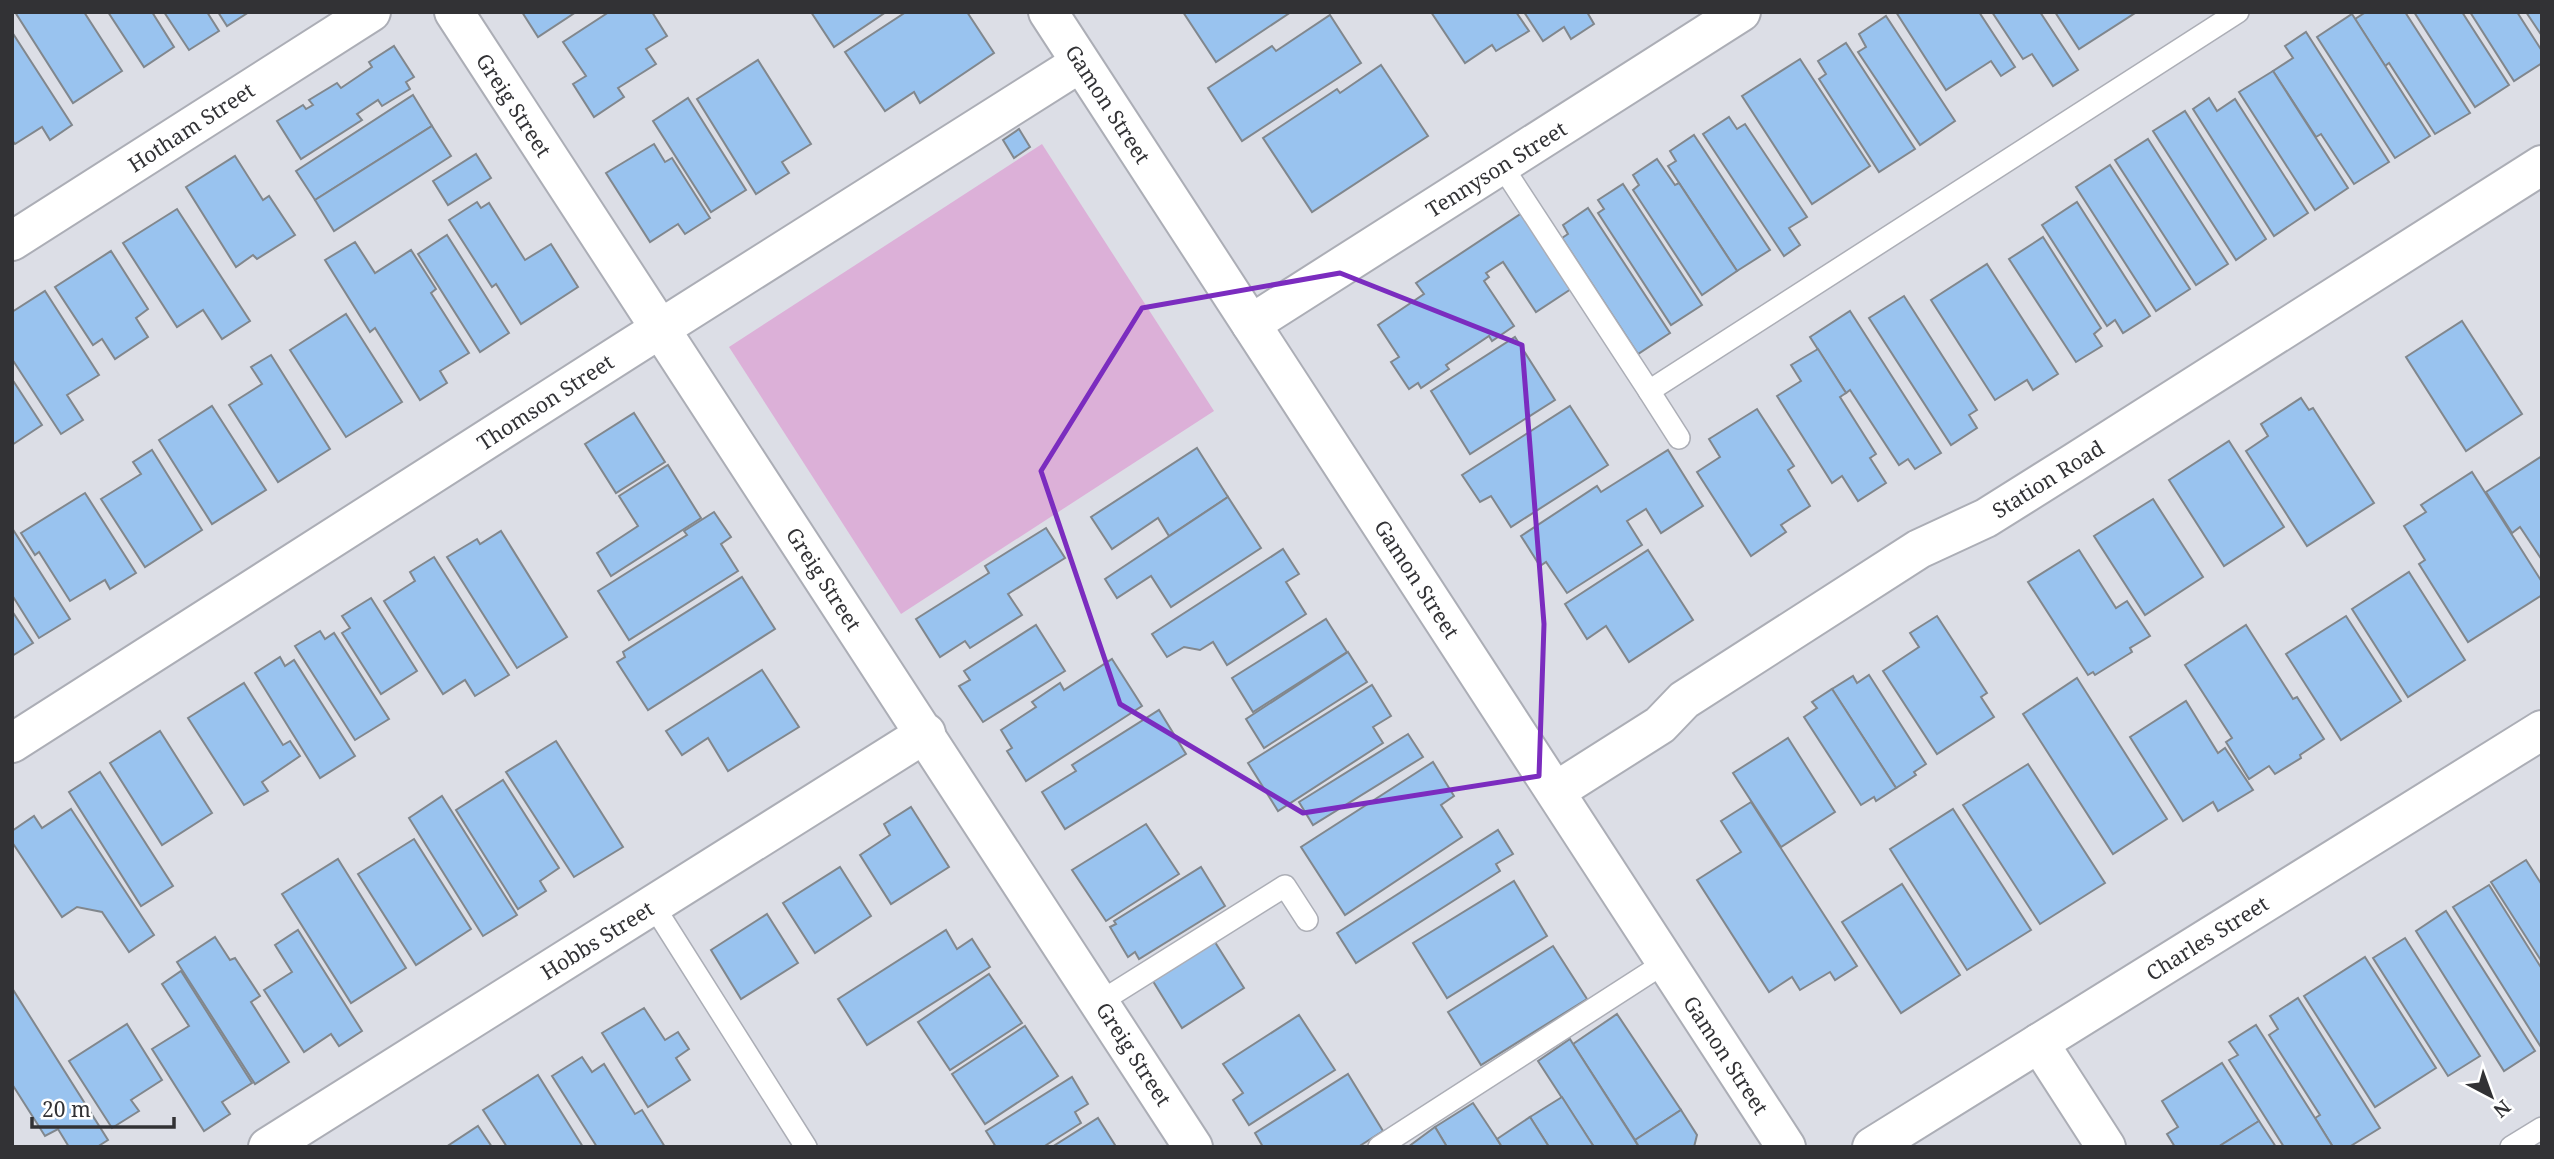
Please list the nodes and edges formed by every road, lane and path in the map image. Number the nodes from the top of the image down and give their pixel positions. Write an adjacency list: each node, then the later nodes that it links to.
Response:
1 (371, 12): 9 (street, Hotham Street)
2 (454, 12): 11 (street, Greig Street)
3 (1048, 12): 6 (street, Gamon Street)
4 (1741, 12): 8 (street, Tennyson Street)
5 (2238, 12): 12 (lane)
6 (1080, 63): 10 (street, Gamon Street); 11 (street, Thomson Street)
7 (2542, 165): 17 (street, Station Road)
8 (1502, 166): 10 (street, Tennyson Street); 12 (lane)
9 (12, 241)
10 (1251, 324): 17 (street, Gamon Street)
11 (659, 329): 15 (street, Greig Street); 16 (street, Thomson Street)
12 (1649, 391): 13 (lane)
13 (1679, 438)
14 (2542, 730): 22 (street, Charles Street)
15 (926, 733): 18 (street, Hobbs Street); 21 (street, Greig Street)
16 (12, 743)
17 (1556, 792): 20 (street, Gamon Street)
18 (653, 905): 24 (street, Hobbs Street); 25 (lane)
19 (1307, 920): 21 (lane)
20 (1666, 962): 27 (lane); 28 (street, Gamon Street)
21 (1100, 1002): 26 (street, Greig Street)
22 (2039, 1043): 29 (street, Charles Street); 30 (street)
23 (2542, 1128): 31 (lane)
24 (268, 1147)
25 (806, 1147)
26 (1194, 1147)
27 (1379, 1147)
28 (1786, 1147)
29 (1872, 1147)
30 (2106, 1147)
31 (2511, 1147)

